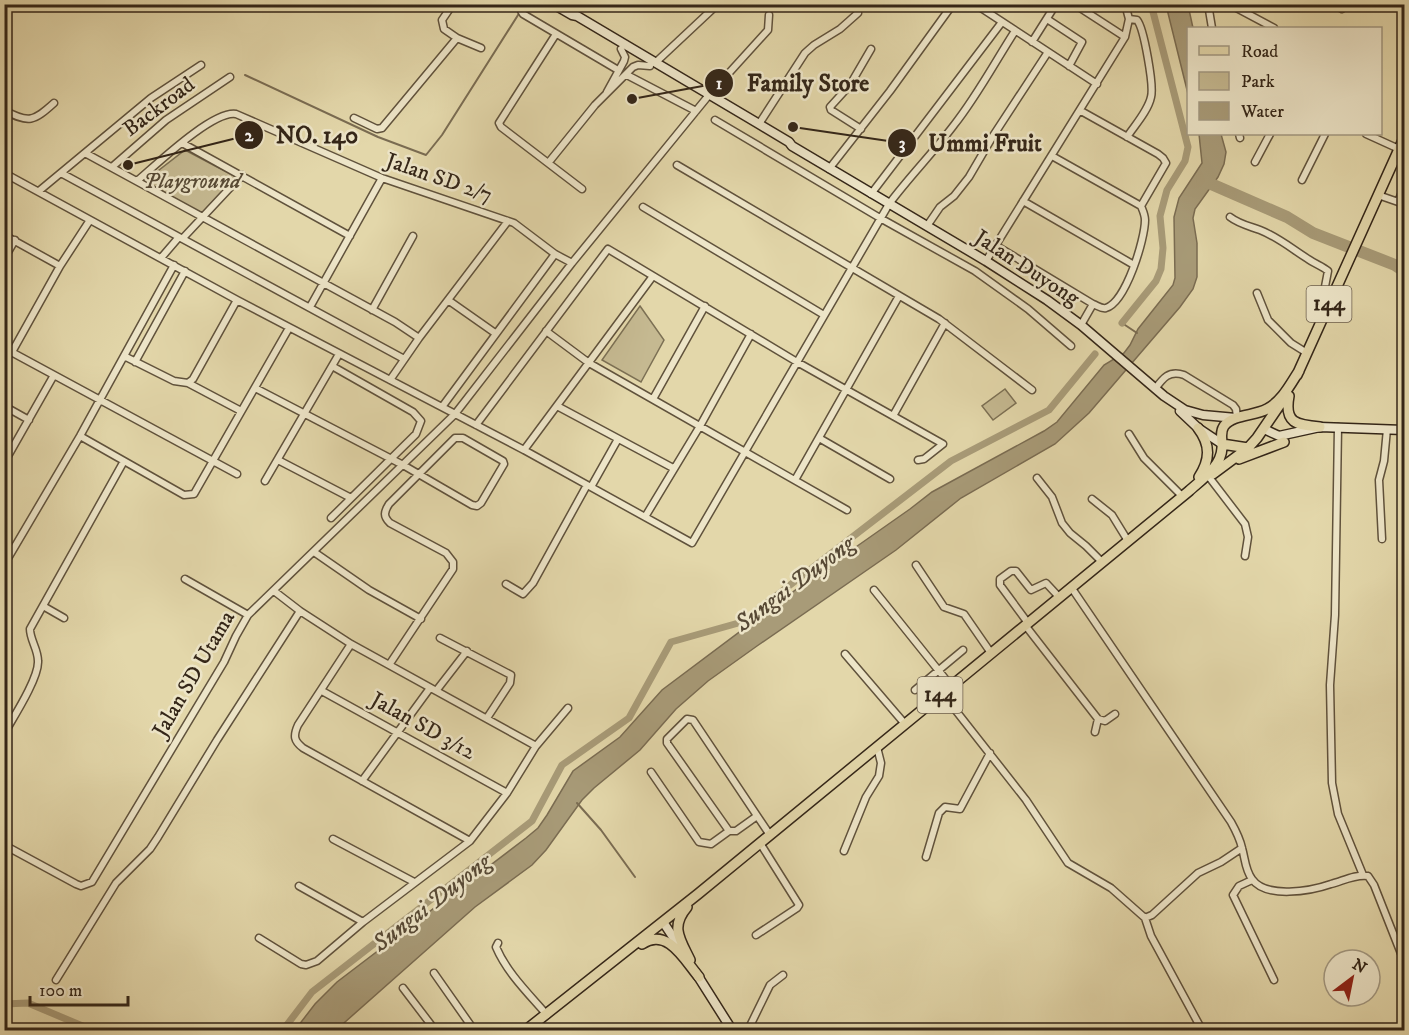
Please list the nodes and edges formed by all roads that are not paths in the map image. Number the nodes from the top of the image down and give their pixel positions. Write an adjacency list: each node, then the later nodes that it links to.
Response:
1 (453, 4): 26 (street)
2 (553, 4): 16 (main road, Jalan Duyong)
3 (581, 4): 16 (street)
4 (718, 4): 32 (street)
5 (953, 4): 48 (street)
6 (975, 4): 20 (street)
7 (1056, 4): 19 (street)
8 (1074, 4): 25 (street)
9 (1208, 4): 21 (street)
10 (1229, 4): 22 (street)
11 (1333, 4): 14 (street)
12 (1125, 5): 18 (street)
13 (520, 9): 24 (street)
14 (1342, 9)
15 (858, 13): 47 (street)
16 (572, 15): 29 (main road, Jalan Duyong); 32 (main road, Jalan Duyong)
17 (769, 15): 40 (street, Jalan SD Utama)
18 (1130, 18): 25 (street); 52 (street)
19 (1047, 19): 27 (street); 34 (street)
20 (1002, 22): 23 (street); 73 (street)
21 (1212, 27)
22 (1272, 27)
23 (1015, 31): 27 (street); 77 (street)
24 (556, 34): 35 (street); 59 (street)
25 (1125, 37): 38 (street)
26 (457, 38): 28 (street); 45 (street)
27 (1032, 42): 31 (street)
28 (481, 48)
29 (621, 49): 32 (main road, Jalan Duyong); 35 (street)
30 (871, 49): 48 (street)
31 (1048, 52): 34 (street); 85 (street)
32 (653, 64): 36 (street); 40 (main road, Jalan Duyong)
33 (201, 65): 57 (street)
34 (1069, 66): 38 (street)
35 (618, 70): 39 (street)
36 (627, 75): 39 (street); 43 (street)
37 (230, 77): 62 (street, Backroad)
38 (1097, 84): 44 (street)
39 (606, 95): 59 (street)
40 (708, 97): 43 (street, Jalan SD Utama); 47 (main road, Jalan Duyong); 55 (main road, Jalan Duyong)
41 (54, 103): 42 (street)
42 (4, 110)
43 (696, 111): 96 (street, Jalan SD Utama)
44 (1081, 111): 52 (street); 58 (street)
45 (354, 118)
46 (715, 120): 82 (street)
47 (759, 124): 55 (main road, Jalan Duyong)
48 (861, 129): 63 (street)
49 (1270, 135): 60 (street)
50 (1324, 135): 68 (street)
51 (1367, 135): 56 (street)
52 (1127, 137): 78 (street)
53 (1404, 138): 56 (main road, 144)
54 (183, 143): 66 (street); 67 (street, Jalan SD 2/7); 69 (street, Jalan SD 2/7)
55 (792, 146): 63 (main road, Jalan Duyong)
56 (1402, 149): 74 (main road, 144)
57 (85, 153): 62 (street); 65 (street)
58 (1052, 156): 75 (street); 78 (street)
59 (549, 162): 71 (street)
60 (1256, 162)
61 (676, 165): 100 (street)
62 (112, 167): 69 (street)
63 (829, 169): 73 (main road, Jalan Duyong)
64 (4, 173): 72 (street)
65 (61, 173): 72 (street); 89 (street)
66 (242, 175): 81 (street); 87 (street)
67 (382, 178): 84 (street, Jalan SD 2/7); 87 (street)
68 (1302, 180)
69 (137, 181): 81 (street)
70 (1404, 187): 76 (street)
71 (582, 189)
72 (39, 191): 83 (street)
73 (871, 194): 77 (main road, Jalan Duyong)
74 (1378, 195): 76 (street); 109 (main road, 144)
75 (1023, 201): 91 (street); 97 (street)
76 (1401, 203)
77 (889, 204): 82 (street); 85 (main road, Jalan Duyong)
78 (1142, 206): 97 (street)
79 (643, 207): 113 (street)
80 (1230, 217): 109 (street)
81 (203, 218): 89 (street); 103 (street)
82 (880, 218): 100 (street); 121 (street)
83 (90, 220): 93 (street); 98 (street)
84 (508, 221): 92 (street, Jalan SD 2/7); 107 (street)
85 (927, 226): 95 (main road, Jalan Duyong)
86 (4, 235): 90 (street)
87 (350, 236): 103 (street)
88 (413, 236): 112 (street)
89 (181, 238): 93 (street); 111 (street)
90 (15, 240): 94 (street); 98 (street)
91 (995, 245): 95 (street); 108 (street)
92 (555, 254): 96 (street, Jalan SD 2/7); 118 (street)
93 (161, 258): 99 (street)
94 (4, 259)
95 (986, 261): 115 (main road, Jalan Duyong)
96 (572, 263): 149 (street, Jalan SD Utama)
97 (1134, 265): 108 (street)
98 (60, 266): 123 (street)
99 (174, 266): 101 (street); 126 (street)
100 (851, 269): 105 (street); 113 (street)
101 (185, 272): 106 (street); 128 (street)
102 (653, 276): 110 (street); 117 (street); 130 (street)
103 (324, 284): 111 (street); 112 (street)
104 (1257, 293): 124 (street)
105 (898, 296): 114 (street); 139 (street)
106 (237, 300): 116 (street); 135 (street)
107 (448, 300): 118 (street); 120 (street)
108 (1093, 304): 115 (street)
109 (1329, 305): 124 (main road, 144)
110 (705, 306): 119 (street); 143 (street)
111 (310, 307): 127 (street)
112 (372, 310): 120 (street)
113 (824, 315): 129 (street)
114 (945, 323): 140 (street); 150 (street)
115 (1081, 325): 138 (main road, Jalan Duyong)
116 (290, 328): 125 (street); 137 (street)
117 (546, 331): 130 (street); 153 (street)
118 (495, 333): 146 (street)
119 (752, 334): 129 (street); 154 (street)
120 (419, 338): 127 (street)
121 (1071, 346)
122 (4, 348): 123 (street)
123 (12, 352): 133 (street)
124 (1307, 353): 132 (main road, 144)
125 (339, 354): 131 (street); 134 (street)
126 (124, 356): 128 (street); 142 (street)
127 (404, 359): 134 (street)
128 (135, 362): 135 (street)
129 (797, 362): 139 (street); 169 (street)
130 (589, 363): 143 (street); 145 (street)
131 (332, 366): 148 (street); 170 (street)
132 (1299, 370): 136 (main road, 144); 151 (main road, 144)
133 (54, 375): 142 (street); 152 (street)
134 (390, 380): 146 (street)
135 (188, 383): 147 (street)
136 (1292, 385): 156 (main road); 158 (main road, 144)
137 (255, 388): 147 (street); 148 (street)
138 (1155, 389): 141 (main road, Jalan Duyong); 151 (street)
139 (847, 390): 150 (street); 163 (street)
140 (1032, 390)
141 (1164, 396): 151 (main road, Jalan Duyong); 157 (main road)
142 (101, 399): 162 (street); 174 (street)
143 (653, 399): 154 (street)
144 (4, 406): 152 (street)
145 (557, 406): 164 (street); 168 (street)
146 (441, 407): 149 (street)
147 (241, 411): 174 (street)
148 (305, 413): 170 (street); 172 (street)
149 (455, 414): 153 (street); 176 (street, Jalan SD Utama)
150 (893, 416): 171 (street)
151 (1237, 418): 158 (main road); 166 (main road, 144)
152 (29, 420): 175 (street)
153 (476, 425): 168 (street)
154 (700, 426): 169 (street); 177 (street)
155 (1335, 426): 156 (main road); 159 (main road); 165 (main road); 249 (street)
156 (1320, 427): 158 (main road)
157 (1198, 428): 166 (main road); 187 (main road)
158 (1264, 429): 167 (main road, 144)
159 (1387, 429): 160 (main road); 193 (street)
160 (1404, 430)
161 (1128, 434): 187 (street)
162 (80, 436): 173 (street); 198 (street)
163 (819, 438): 183 (street); 184 (street)
164 (618, 439): 177 (street); 186 (street)
165 (1284, 442): 167 (main road, 144); 178 (main road)
166 (1222, 444): 167 (main road, 144); 187 (main road, 144)
167 (1248, 448): 178 (main road, 144)
168 (524, 450): 186 (street)
169 (746, 452): 184 (street); 191 (street)
170 (390, 459): 176 (street); 188 (street)
171 (918, 459)
172 (278, 460): 185 (street); 188 (street)
173 (124, 461): 174 (street); 206 (street)
174 (213, 461): 179 (street)
175 (4, 463)
176 (403, 465): 180 (street); 195 (street, Jalan SD Utama)
177 (673, 468): 191 (street)
178 (1222, 468): 181 (main road, 144)
179 (237, 474)
180 (419, 475): 180 (street); 210 (street)
181 (1209, 477): 187 (main road, 144); 196 (street)
182 (1037, 478): 197 (street)
183 (890, 479)
184 (795, 480): 190 (street)
185 (266, 481)
186 (589, 486): 191 (street); 201 (street)
187 (1186, 493): 194 (main road, 144)
188 (351, 498): 192 (street)
189 (1092, 499): 194 (street)
190 (847, 510)
191 (645, 517)
192 (331, 518)
193 (1382, 539)
194 (1128, 541): 197 (main road, 144)
195 (314, 552): 204 (street, Jalan SD Utama); 210 (street)
196 (1245, 556)
197 (1101, 562): 202 (main road, 144)
198 (4, 565)
199 (916, 565): 216 (street)
200 (185, 579): 208 (street)
201 (506, 584)
202 (1071, 587): 205 (main road, 144); 246 (street)
203 (874, 590): 219 (street)
204 (274, 591): 207 (street); 208 (street, Jalan SD Utama)
205 (1059, 597): 211 (main road, 144); 211 (street)
206 (43, 606): 209 (street); 232 (street)
207 (300, 611): 213 (street); 265 (street)
208 (248, 615): 245 (street, Jalan SD Utama)
209 (64, 618)
210 (421, 619): 218 (street)
211 (1027, 624): 216 (main road, 144); 228 (street)
212 (440, 638): 215 (street)
213 (351, 644): 218 (street); 223 (street)
214 (963, 650): 219 (street)
215 (467, 651): 221 (street); 227 (street)
216 (991, 653): 220 (main road, 144)
217 (845, 654): 229 (street)
218 (389, 665): 221 (street)
219 (939, 670): 220 (street); 222 (street)
220 (951, 686): 224 (main road, 144)
221 (433, 689): 227 (street); 231 (street)
222 (915, 690)
223 (322, 691): 231 (street, Jalan SD 3/12); 237 (street)
224 (942, 693): 229 (main road, 144); 235 (street)
225 (568, 708): 233 (street)
226 (1115, 714): 228 (street)
227 (487, 718): 233 (street)
228 (1098, 719): 230 (street)
229 (905, 724): 234 (main road, 144)
230 (1095, 732)
231 (397, 733): 237 (street); 238 (street, Jalan SD 3/12)
232 (4, 734)
233 (536, 746): 238 (street)
234 (877, 747): 241 (main road, 144); 247 (street)
235 (990, 753): 248 (street); 254 (street)
236 (651, 772): 240 (street)
237 (362, 781): 243 (street)
238 (507, 793): 243 (street)
239 (757, 816): 240 (street); 240 (street); 241 (street)
240 (729, 831)
241 (770, 835): 244 (main road, 144)
242 (333, 838): 251 (street)
243 (470, 841): 251 (street)
244 (760, 843): 253 (main road, 144); 257 (street)
245 (4, 845)
246 (1242, 848): 250 (street); 254 (street)
247 (844, 851)
248 (926, 857)
249 (1363, 875): 250 (street); 260 (street)
250 (1252, 880): 266 (street)
251 (414, 882): 255 (street)
252 (299, 886): 255 (street)
253 (698, 894): 256 (main road, 144); 264 (main road)
254 (1148, 917): 274 (street)
255 (363, 922): 258 (street)
256 (663, 922): 261 (main road, 144); 264 (main road)
257 (756, 934)
258 (258, 938)
259 (498, 943): 268 (street)
260 (1404, 961)
261 (609, 965): 264 (main road); 268 (main road, 144)
262 (434, 973): 270 (street)
263 (783, 975): 273 (street)
264 (699, 977): 272 (main road)
265 (56, 980)
266 (1274, 980)
267 (403, 988): 269 (street)
268 (547, 1015): 271 (main road, 144)
269 (435, 1030)
270 (474, 1030)
271 (526, 1030)
272 (732, 1030)
273 (748, 1030)
274 (1202, 1030)

